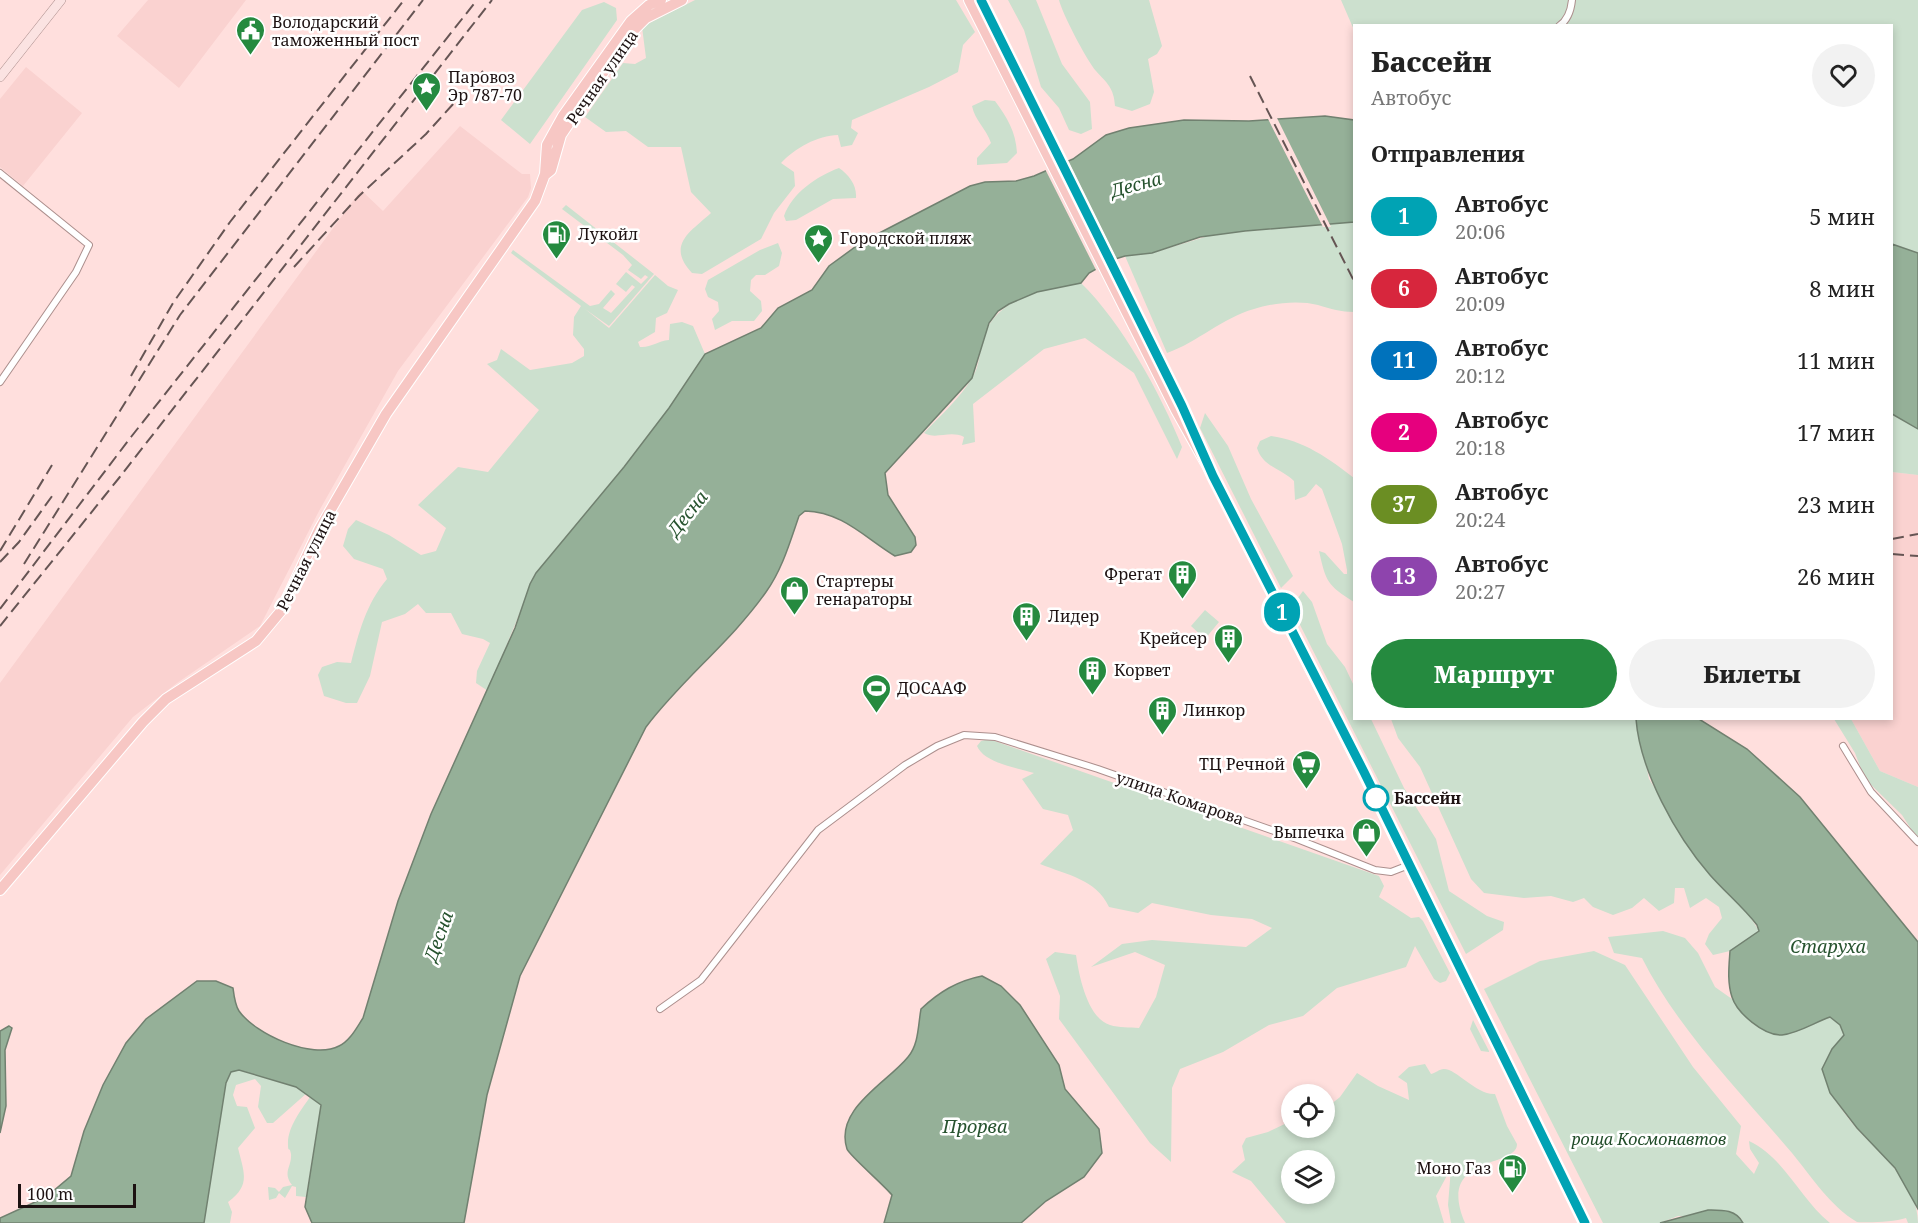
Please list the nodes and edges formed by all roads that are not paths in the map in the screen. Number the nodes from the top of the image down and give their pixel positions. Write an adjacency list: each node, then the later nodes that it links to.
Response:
1 (61, 0): 9 (main road)
2 (661, 0): 11 (main road, Речная улица)
3 (682, 0): 11 (main road, Речная улица)
4 (969, 0): 8 (main road)
5 (981, 0): 8 (main road)
6 (1572, 0): 7 (street)
7 (1561, 24)
8 (990, 29): 15 (main road)
9 (0, 77)
10 (0, 173): 12 (street)
11 (546, 174): 16 (main road, Речная улица)
12 (0, 382)
13 (1843, 746): 14 (street)
14 (1918, 842)
15 (1410, 865): 17 (street, улица Комарова); 18 (main road)
16 (0, 890)
17 (660, 1009)
18 (1585, 1223)

